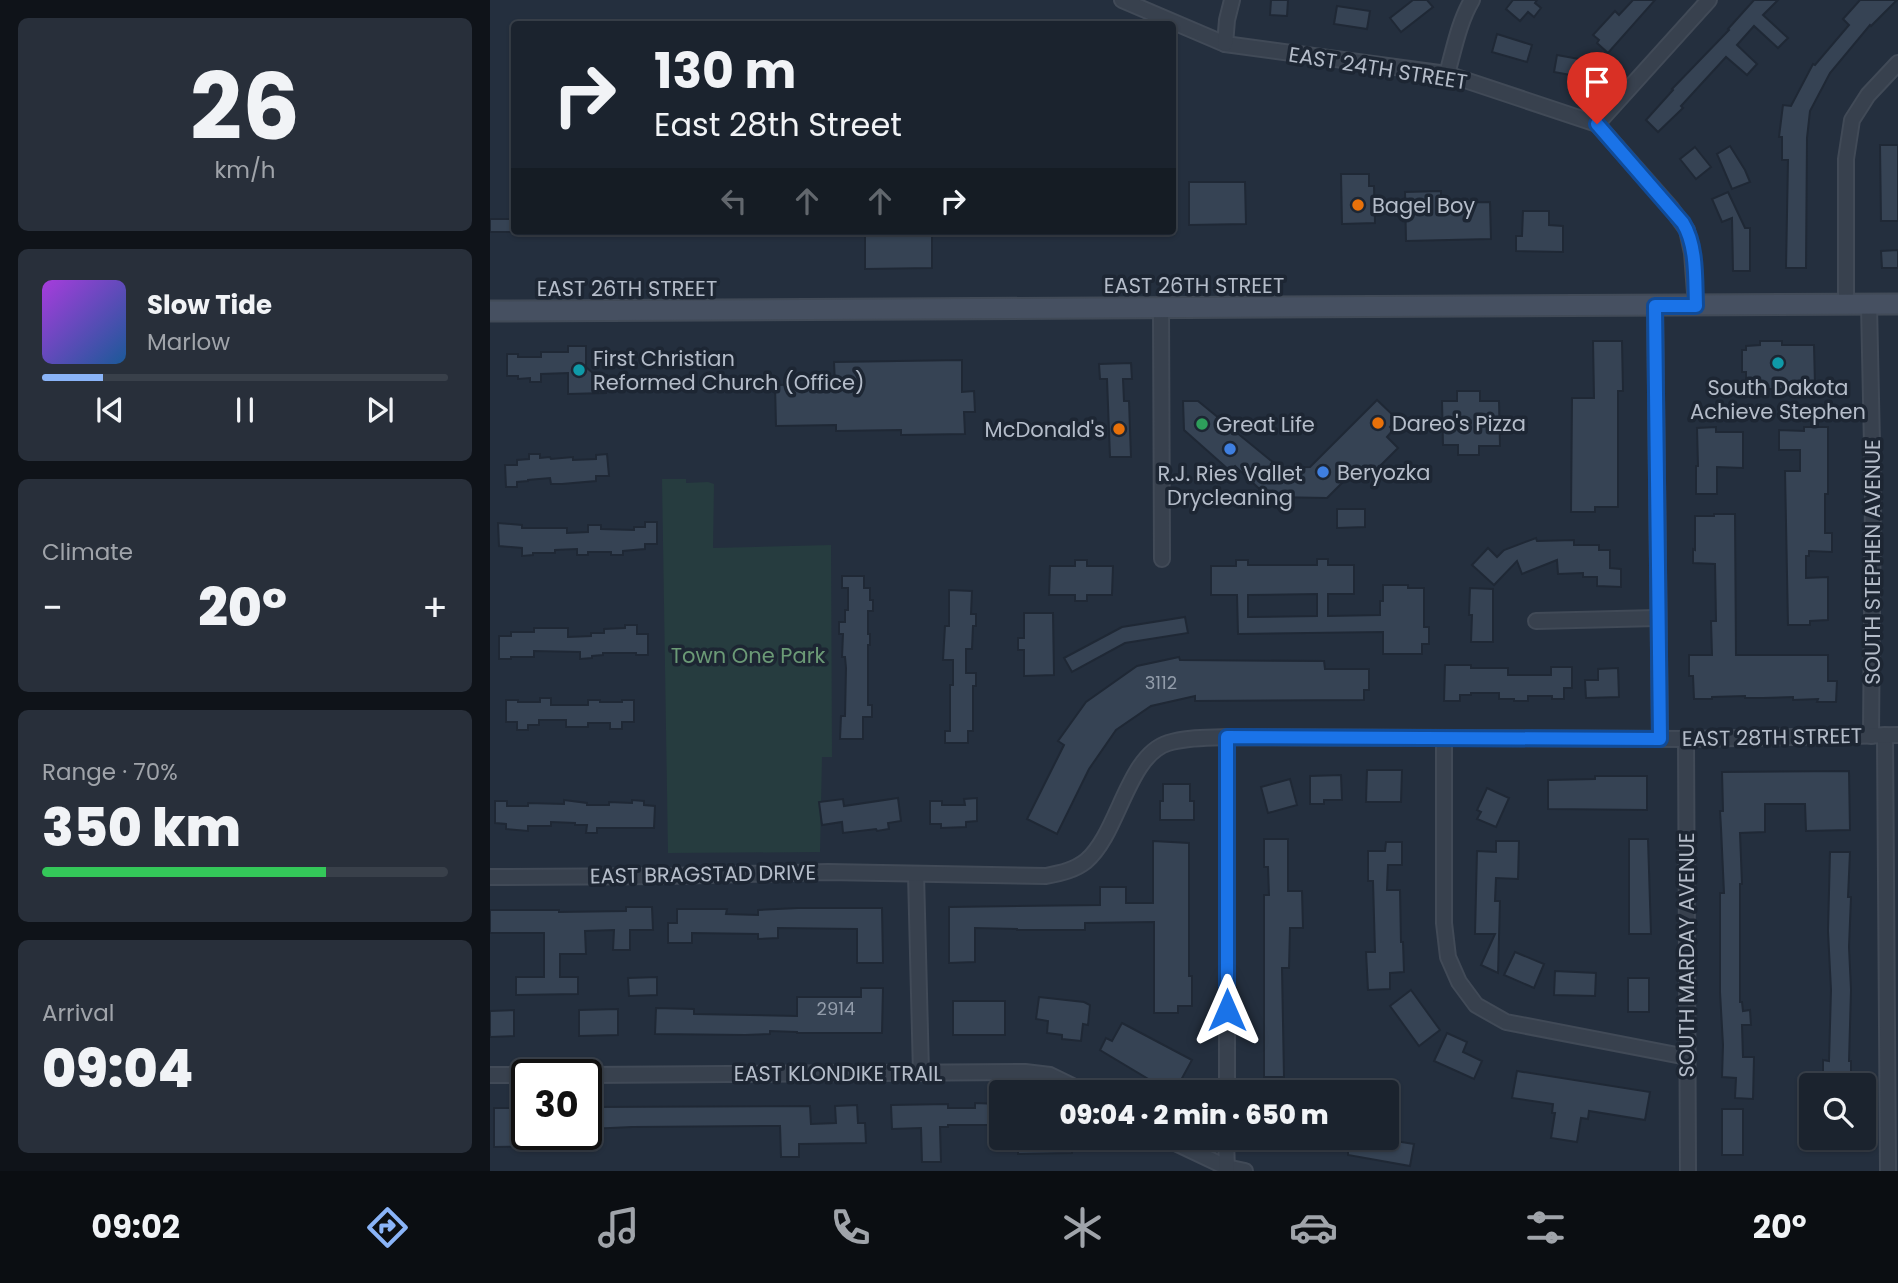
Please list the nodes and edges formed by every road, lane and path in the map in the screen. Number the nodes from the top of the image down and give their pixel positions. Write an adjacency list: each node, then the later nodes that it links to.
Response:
1 (1122, 0): 5 (street, EAST 24TH STREET)
2 (1232, 0): 7 (street)
3 (1472, 0): 9 (street)
4 (1709, 0): 10 (street)
5 (1171, 21)
6 (1176, 23): 7 (street, EAST 24TH STREET)
7 (1225, 44): 9 (street, EAST 24TH STREET)
8 (1898, 63): 12 (street)
9 (1447, 74): 10 (street, EAST 24TH STREET)
10 (1597, 124): 15 (street)
11 (1898, 304): 13 (main road, EAST 26TH STREET)
12 (1846, 305): 13 (main road, EAST 26TH STREET); 15 (main road, EAST 26TH STREET)
13 (1869, 305): 21 (street, SOUTH STEPHEN AVENUE)
14 (1655, 306): 15 (main road, EAST 26TH STREET); 16 (main road, EAST 26TH STREET); 19 (street)
15 (1696, 306)
16 (1161, 308): 17 (main road, EAST 26TH STREET); 18 (street)
17 (490, 311)
18 (1163, 559)
19 (1657, 618): 20 (street); 24 (street)
20 (1536, 621)
21 (1885, 735): 25 (street, EAST 28TH STREET); 40 (street, SOUTH STEPHEN AVENUE)
22 (1227, 737): 23 (street, EAST 28TH STREET); 26 (street, EAST 28TH STREET); 34 (street)
23 (1444, 739): 24 (street, EAST 28TH STREET); 28 (street)
24 (1660, 739): 25 (street, EAST 28TH STREET)
25 (1686, 739): 28 (street, SOUTH MARDAY AVENUE)
26 (916, 874): 27 (street, EAST BRAGSTAD DRIVE); 29 (street)
27 (490, 877)
28 (1687, 1057): 39 (street, SOUTH MARDAY AVENUE)
29 (921, 1073): 32 (street, EAST KLONDIKE TRAIL); 33 (street, EAST KLONDIKE TRAIL)
30 (490, 1075): 31 (street)
31 (511, 1075)
32 (602, 1075)
33 (1060, 1080)
34 (1227, 1080)
35 (1189, 1150): 37 (street)
36 (1227, 1150): 37 (street)
37 (1226, 1169): 38 (street)
38 (1245, 1171)
39 (1688, 1171)
40 (1888, 1171)

